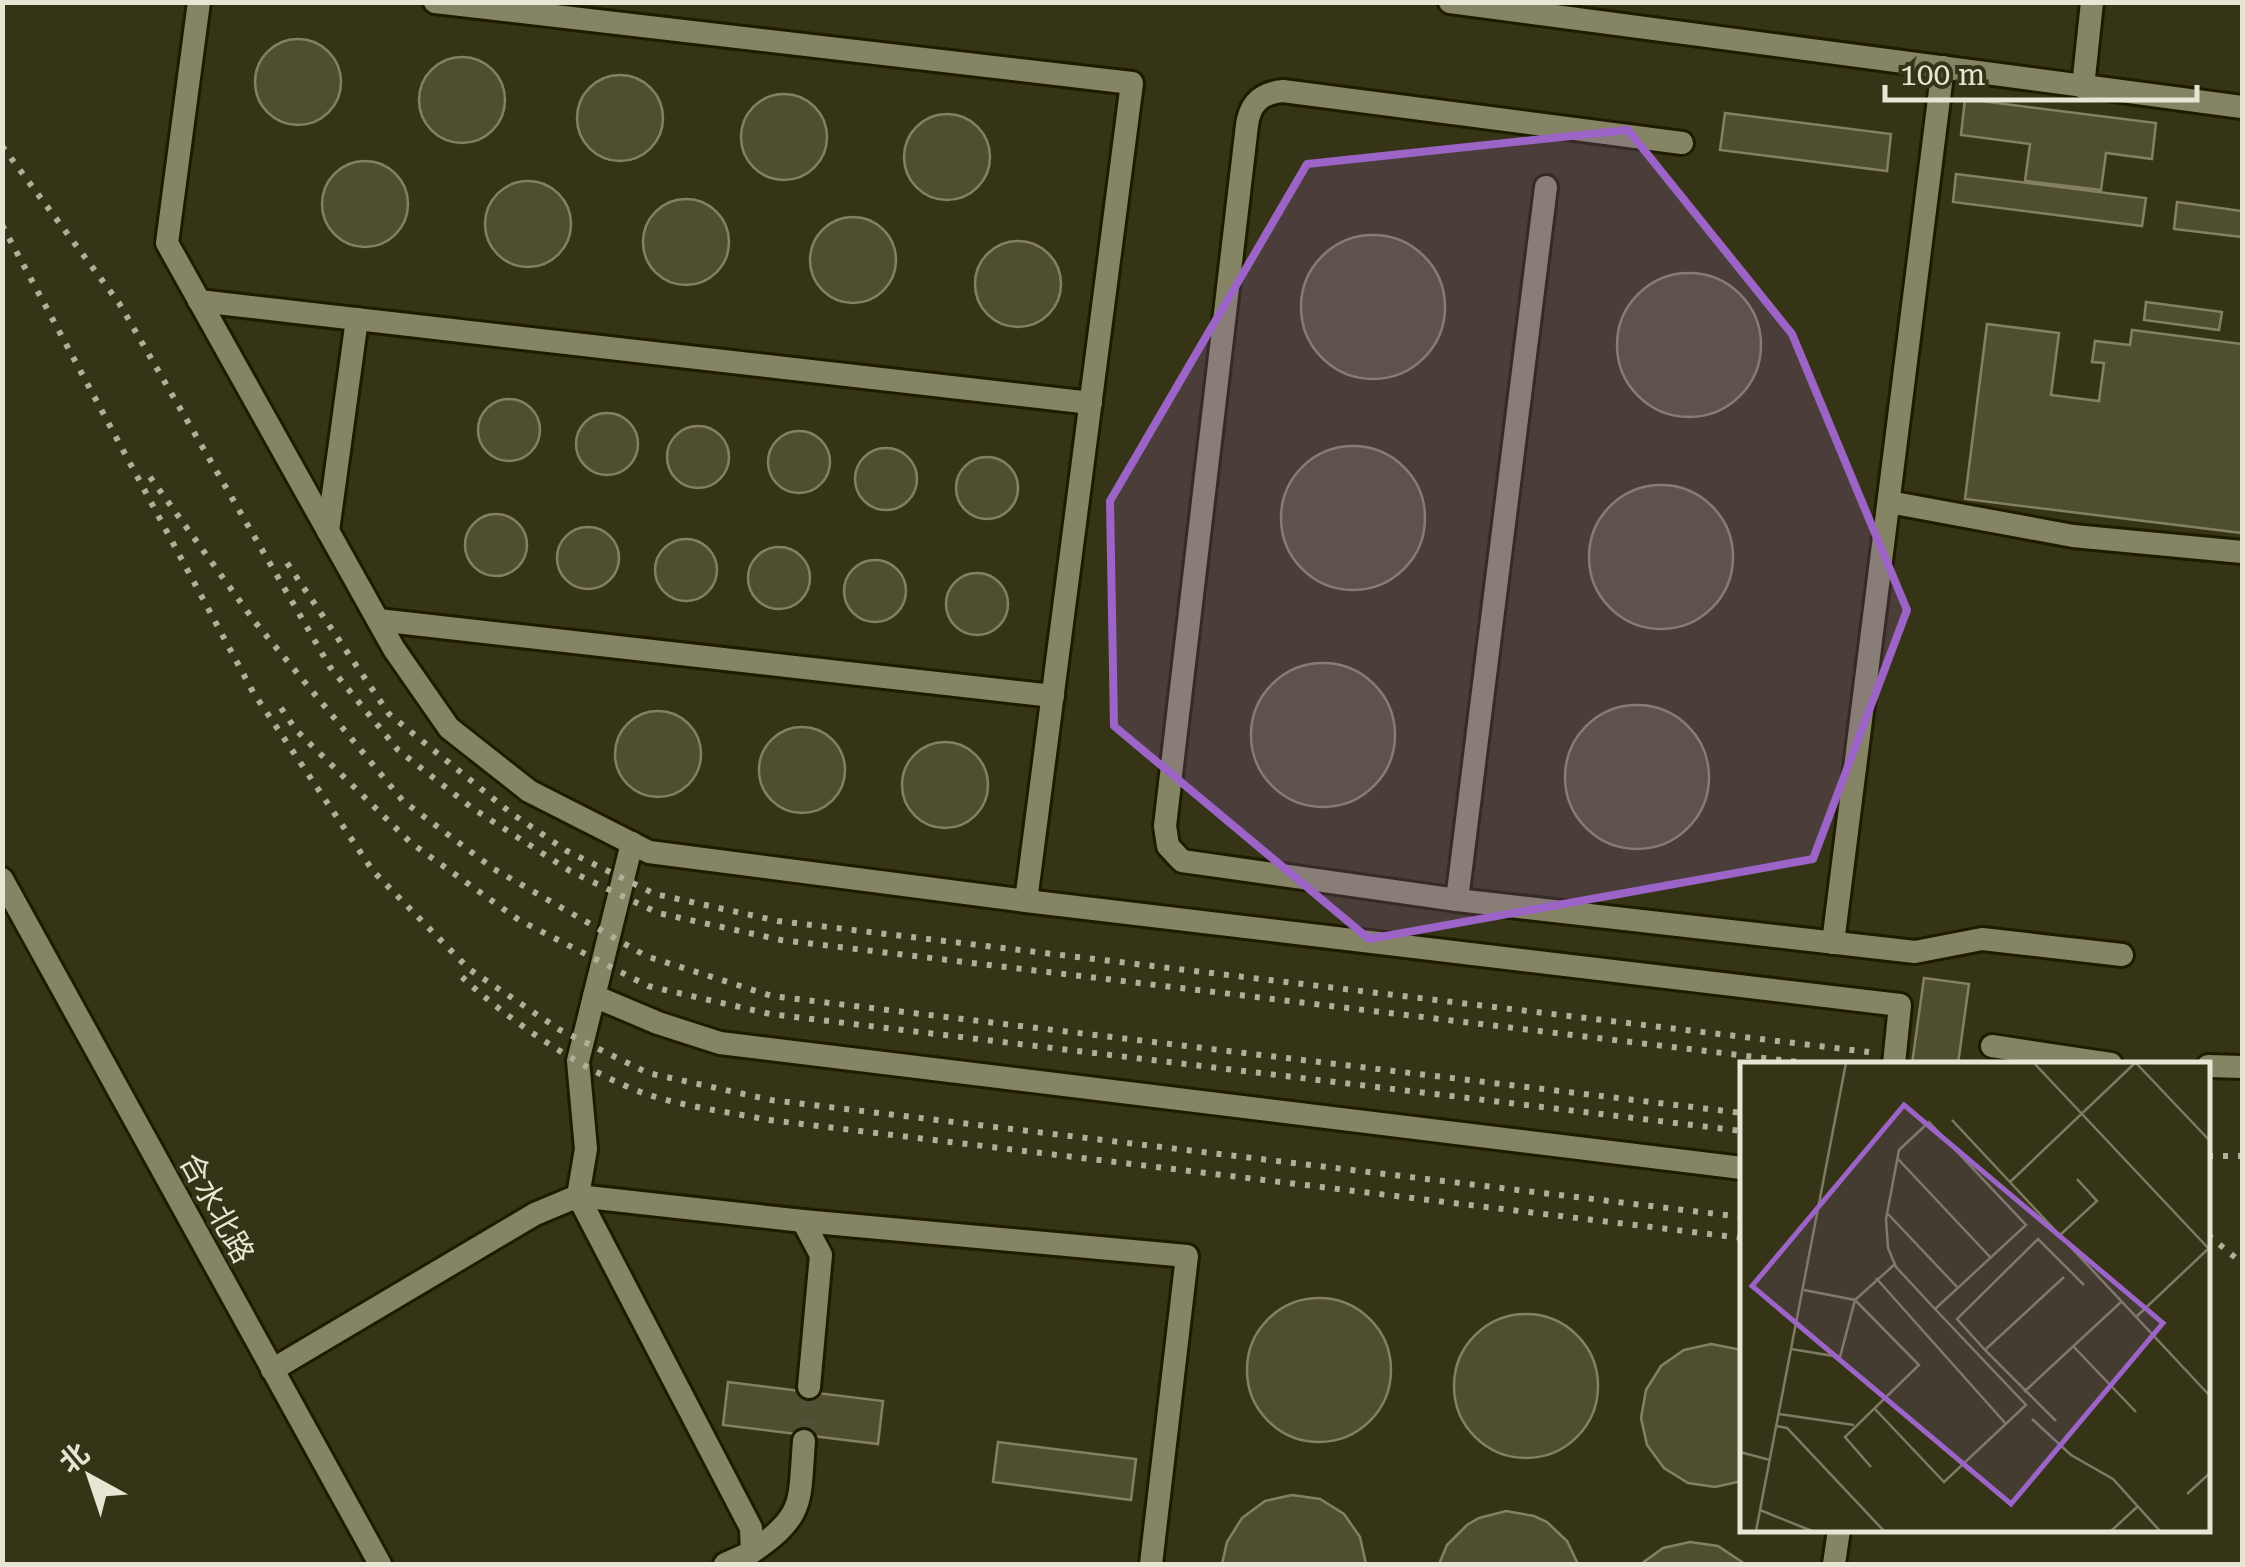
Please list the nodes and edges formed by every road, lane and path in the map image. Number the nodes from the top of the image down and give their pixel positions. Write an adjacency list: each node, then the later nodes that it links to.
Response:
1 (199, 2): 10 (street)
2 (435, 2): 12 (street)
3 (1450, 2): 5 (street)
4 (2092, 2): 6 (street)
5 (1943, 68): 6 (street); 13 (street)
6 (2083, 87): 7 (street)
7 (2242, 107)
8 (1682, 142): 20 (street)
9 (1546, 187): 20 (street)
10 (199, 301): 11 (street); 14 (street)
11 (357, 319): 12 (street); 14 (street)
12 (1091, 403): 17 (street)
13 (1888, 502): 15 (street); 22 (street)
14 (328, 531): 16 (street)
15 (2242, 552)
16 (378, 620): 17 (street); 18 (street)
17 (1053, 696): 21 (street)
18 (632, 843): 21 (street); 24 (street)
19 (2, 879): 33 (street, 合水北路)
20 (1457, 900): 22 (street)
21 (1026, 901): 26 (street)
22 (1833, 943): 23 (street)
23 (2122, 955)
24 (594, 996): 30 (street); 31 (street)
25 (1992, 1046): 27 (street)
26 (1894, 1062)
27 (2099, 1062)
28 (2210, 1066): 29 (street)
29 (2242, 1067)
30 (1740, 1168)
31 (578, 1196): 32 (street); 33 (street); 37 (street)
32 (803, 1222): 34 (street); 40 (street)
33 (272, 1370): 38 (street, 合水北路)
34 (809, 1387)
35 (804, 1442): 37 (street)
36 (1838, 1532): 41 (street)
37 (752, 1552): 39 (street)
38 (380, 1564)
39 (725, 1564)
40 (1151, 1564)
41 (1834, 1564)

